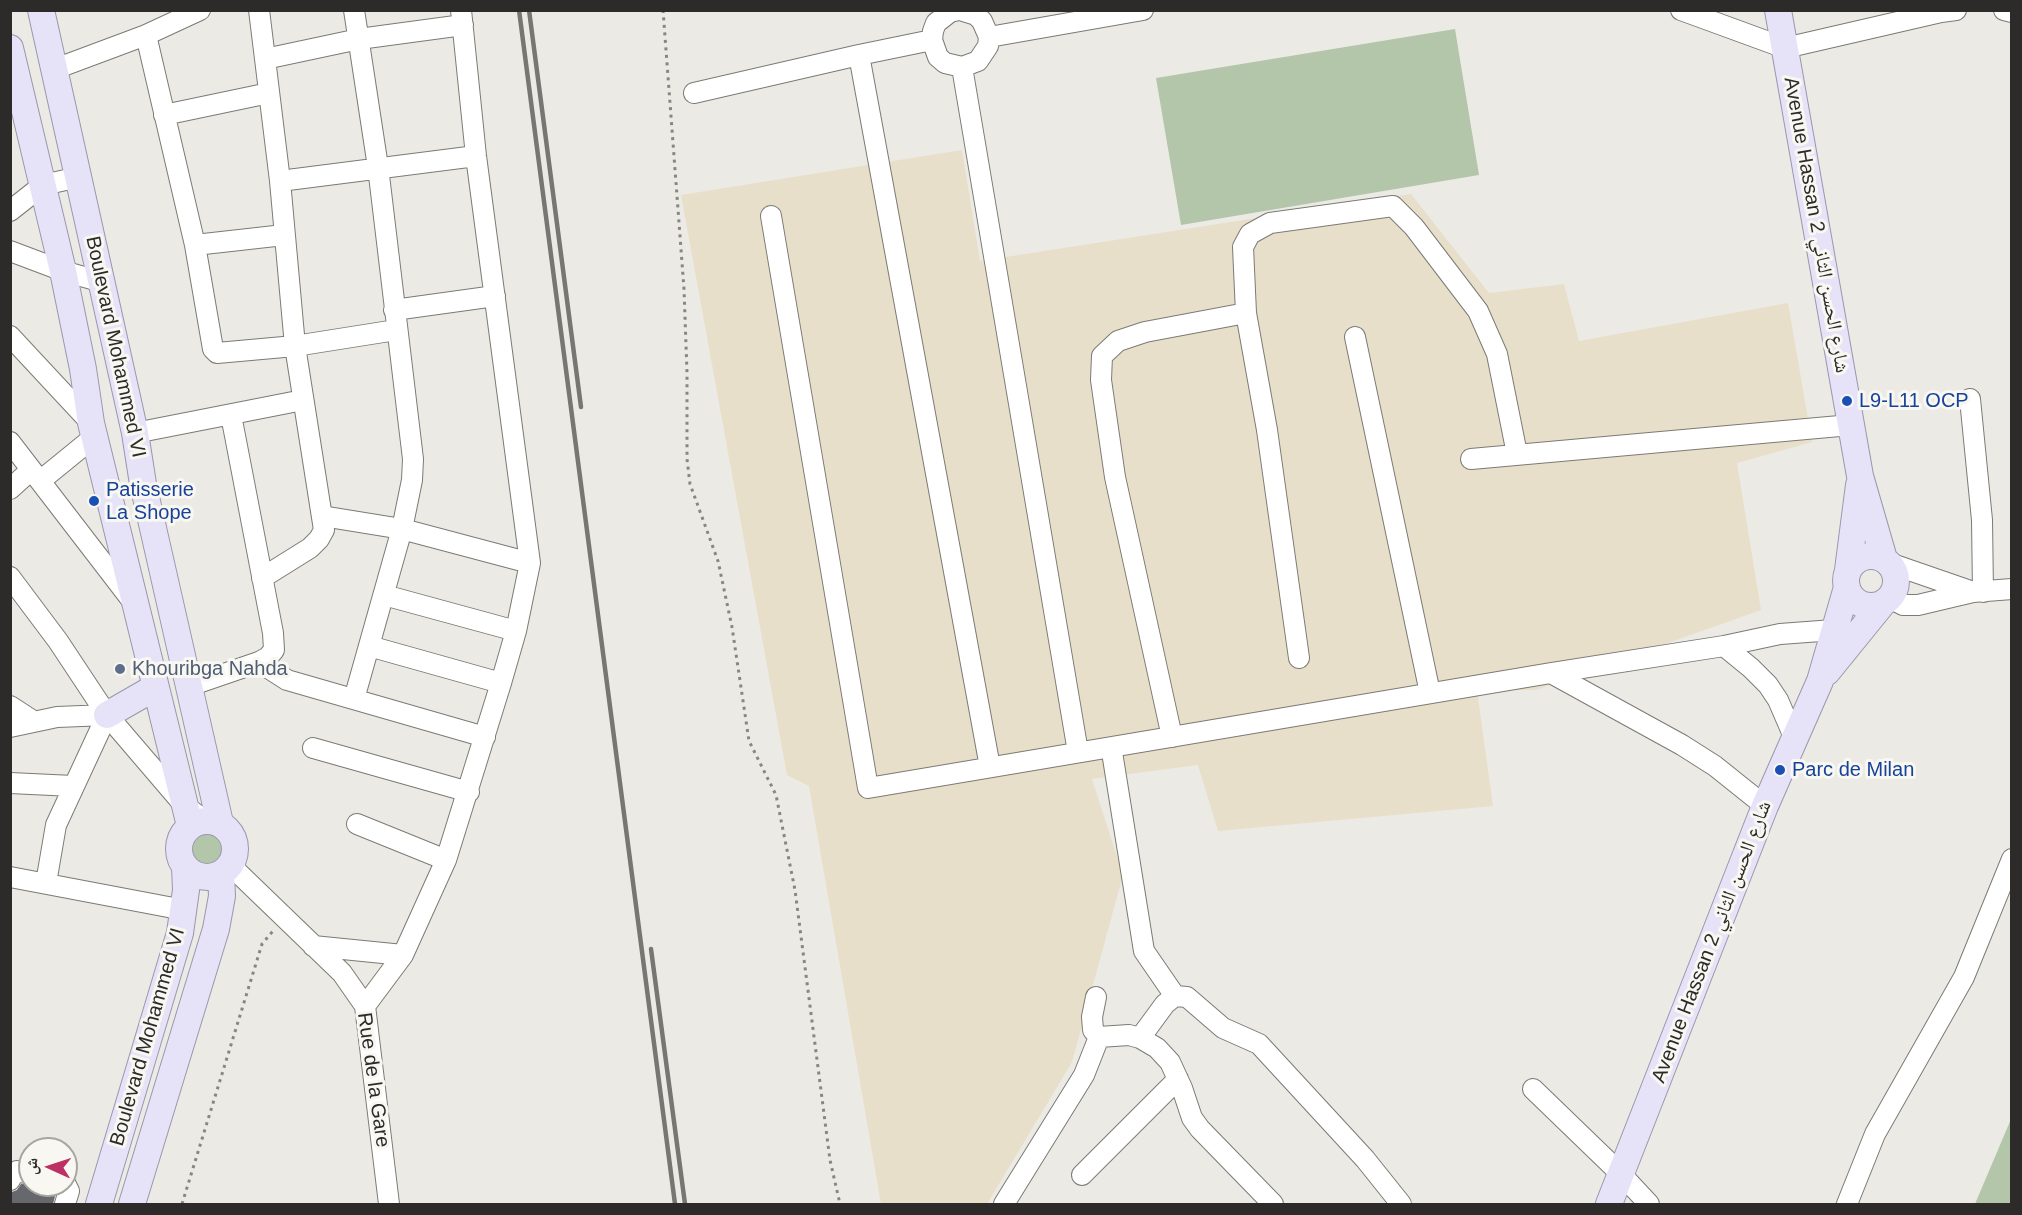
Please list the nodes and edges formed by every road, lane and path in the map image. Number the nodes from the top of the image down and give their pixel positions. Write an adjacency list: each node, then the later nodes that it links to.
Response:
1 (41, 10): 24 (main road, Boulevard Mohammed VI)
2 (259, 10): 22 (street)
3 (354, 10): 17 (street)
4 (663, 10): 124 (path)
5 (1143, 10): 16 (street)
6 (1681, 10): 20 (street)
7 (1778, 10): 20 (main road, Avenue Hassan 2 شارع الحسن الثاني)
8 (2004, 10): 12 (street)
9 (967, 11): 11 (street); 16 (street)
10 (1946, 11): 20 (street)
11 (951, 12): 18 (street)
12 (2012, 12)
13 (187, 13): 15 (street)
14 (462, 18): 17 (street); 28 (street)
15 (146, 35): 24 (street); 27 (street)
16 (989, 37): 23 (street)
17 (359, 39): 22 (street); 29 (street)
18 (932, 40): 21 (street); 23 (street)
19 (10, 48): 32 (main road, Boulevard Mohammed VI)
20 (1785, 48): 50 (main road, Avenue Hassan 2 شارع الحسن الثاني)
21 (859, 55): 26 (street); 94 (street)
22 (265, 59): 25 (street)
23 (962, 67): 92 (street)
24 (55, 69): 30 (main road, Boulevard Mohammed VI)
25 (269, 93): 27 (street); 31 (street)
26 (694, 93)
27 (164, 115): 36 (street)
28 (476, 156): 29 (street); 40 (street)
29 (378, 167): 31 (street); 41 (street)
30 (79, 177): 32 (street); 39 (main road, Boulevard Mohammed VI)
31 (280, 180): 35 (street)
32 (43, 185): 33 (street); 38 (main road, Boulevard Mohammed VI)
33 (10, 211)
34 (771, 216): 94 (street)
35 (284, 235): 36 (street); 46 (street)
36 (195, 245): 46 (street)
37 (10, 251): 38 (street)
38 (63, 271): 39 (street); 51 (main road, Boulevard Mohammed VI)
39 (102, 282): 52 (main road, Boulevard Mohammed VI)
40 (495, 296): 41 (street); 62 (street)
41 (394, 310): 43 (street)
42 (1246, 313): 54 (street); 75 (street); 88 (street)
43 (396, 330): 46 (street); 60 (street)
44 (10, 336): 51 (street)
45 (1355, 337): 82 (street)
46 (295, 346): 48 (street)
47 (1970, 399): 67 (street)
48 (303, 400): 49 (street); 59 (street)
49 (231, 415): 52 (street); 64 (street)
50 (1851, 425): 54 (street); 57 (main road, Avenue Hassan 2 شارع الحسن الثاني)
51 (93, 430): 56 (street); 70 (main road, Boulevard Mohammed VI)
52 (135, 434): 80 (main road, Boulevard Mohammed VI)
53 (10, 442): 56 (street)
54 (1517, 454): 55 (street)
55 (1471, 459)
56 (36, 475): 58 (street); 70 (street)
57 (1860, 476): 61 (main road, Avenue Hassan 2 شارع الحسن الثاني); 65 (main road, Avenue Hassan 2 شارع الحسن الثاني)
58 (10, 489)
59 (322, 516): 60 (street); 64 (street)
60 (402, 529): 62 (street); 68 (street)
61 (1887, 561): 65 (main road); 67 (street); 69 (main road)
62 (530, 563): 72 (street)
63 (10, 577): 85 (street)
64 (262, 578): 76 (street)
65 (1848, 579): 69 (main road); 71 (main road, Avenue Hassan 2 شارع الحسن الثاني)
66 (2012, 589): 67 (street)
67 (1978, 592): 69 (street)
68 (384, 595): 72 (street); 73 (street)
69 (1887, 601): 78 (main road, Avenue Hassan 2 شارع الحسن الثاني)
70 (135, 605): 81 (main road, Boulevard Mohammed VI)
71 (1834, 630): 74 (street); 78 (main road, Avenue Hassan 2 شارع الحسن الثاني)
72 (516, 631): 79 (street)
73 (369, 646): 79 (street); 83 (street)
74 (1724, 646): 77 (street); 90 (street)
75 (1299, 658)
76 (259, 662): 80 (street); 83 (street)
77 (1551, 673): 82 (street); 98 (street)
78 (1820, 681): 90 (main road, Avenue Hassan 2 شارع الحسن الثاني)
79 (501, 683): 89 (street)
80 (189, 686): 99 (main road, Boulevard Mohammed VI)
81 (154, 688): 85 (main road); 99 (main road, Boulevard Mohammed VI)
82 (1430, 693): 88 (street)
83 (354, 699): 89 (street)
84 (10, 706): 86 (street)
85 (106, 715): 86 (street); 96 (street); 99 (street)
86 (33, 721): 87 (street)
87 (10, 727)
88 (1172, 736): 92 (street)
89 (485, 737): 97 (street)
90 (1794, 737): 98 (main road, Avenue Hassan 2 شارع الحسن الثاني)
91 (313, 748): 97 (street)
92 (1078, 752): 94 (street)
93 (1112, 752): 111 (street)
94 (990, 767)
95 (10, 783): 96 (street)
96 (73, 786): 106 (street)
97 (469, 792): 102 (street)
98 (1765, 806): 118 (main road, Avenue Hassan 2 شارع الحسن الثاني)
99 (200, 819): 103 (main road); 104 (main road)
100 (357, 824): 102 (street)
101 (2012, 859): 130 (street)
102 (446, 860): 110 (street)
103 (185, 867): 104 (main road); 107 (main road, Boulevard Mohammed VI)
104 (226, 869): 108 (street, Rue de la Gare); 121 (main road, Boulevard Mohammed VI)
105 (10, 877): 106 (street)
106 (46, 883): 107 (street)
107 (184, 910): 120 (main road, Boulevard Mohammed VI)
108 (283, 918): 109 (street, Rue de la Gare); 122 (path)
109 (313, 946): 110 (street); 113 (street, Rue de la Gare)
110 (403, 955): 113 (street)
111 (1175, 996): 115 (street); 127 (street)
112 (1096, 997): 114 (street)
113 (365, 1006): 123 (street, Rue de la Gare)
114 (1099, 1037): 115 (street); 125 (street)
115 (1140, 1038): 116 (street)
116 (1178, 1079): 119 (street); 126 (street)
117 (1533, 1089): 118 (street)
118 (1621, 1174): 128 (main road, Avenue Hassan 2 شارع الحسن الثاني); 129 (street)
119 (1082, 1175)
120 (99, 1204)
121 (132, 1204)
122 (182, 1204)
123 (389, 1204)
124 (840, 1204)
125 (1004, 1204)
126 (1273, 1204)
127 (1401, 1204)
128 (1609, 1204)
129 (1649, 1204)
130 (1847, 1204)

